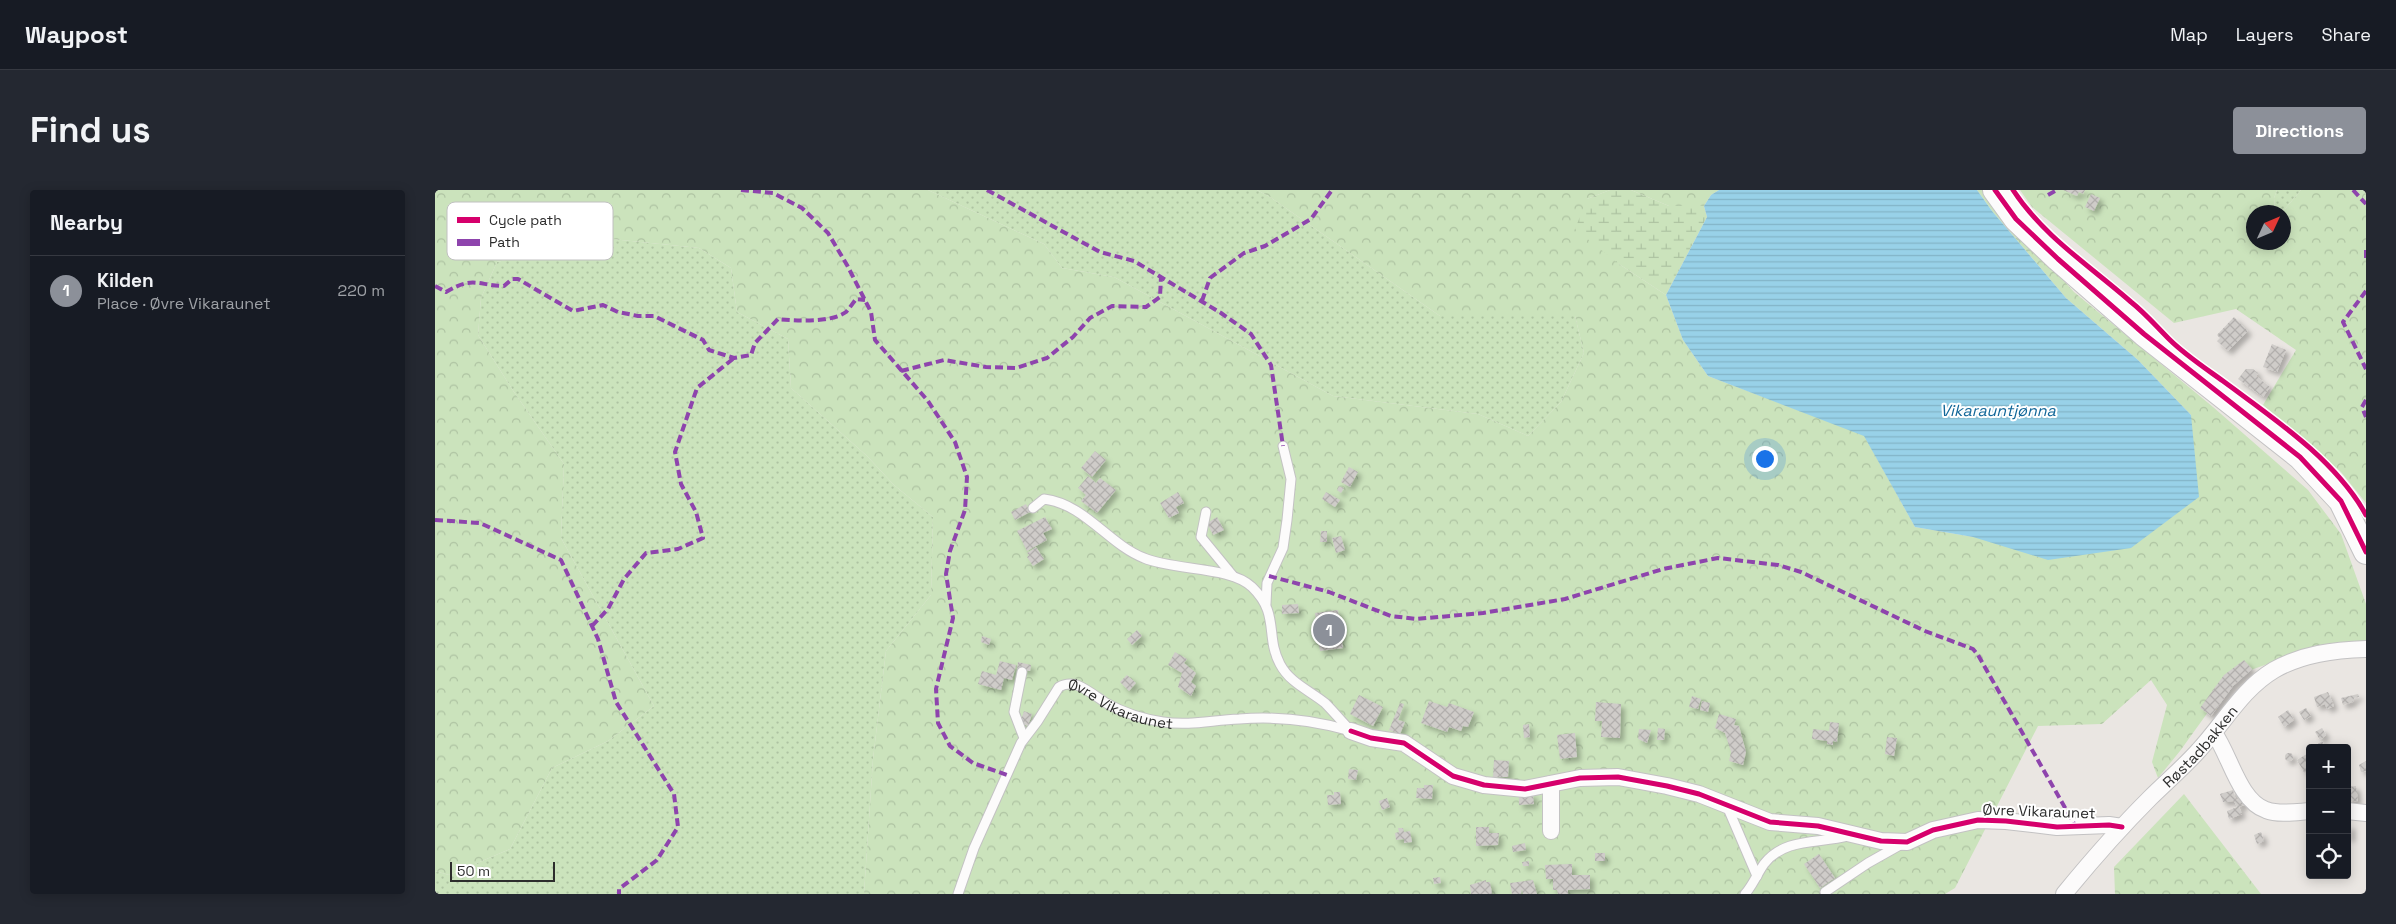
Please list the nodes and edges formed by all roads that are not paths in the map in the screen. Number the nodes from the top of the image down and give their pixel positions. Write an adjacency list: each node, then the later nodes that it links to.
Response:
1 (1995, 190): 5 (main road)
2 (1283, 446): 7 (lane, Øvre Vikaraunet)
3 (1033, 508): 6 (lane, Øvre Vikaraunet)
4 (1207, 512): 6 (lane, Øvre Vikaraunet)
5 (2366, 552)
6 (1233, 576): 7 (lane, Øvre Vikaraunet)
7 (1266, 604): 10 (lane, Øvre Vikaraunet)
8 (2366, 649): 11 (street, Røstadbakken)
9 (1022, 672): 12 (lane)
10 (1351, 731): 12 (lane, Øvre Vikaraunet); 13 (street, Øvre Vikaraunet)
11 (2214, 733): 15 (street); 18 (street, Røstadbakken)
12 (1024, 738): 24 (lane, Øvre Vikaraunet)
13 (1551, 784): 14 (street, Øvre Vikaraunet); 19 (street)
14 (1727, 806): 20 (street, Øvre Vikaraunet); 22 (lane)
15 (2306, 811)
16 (2351, 811): 17 (street)
17 (2366, 813)
18 (2122, 826): 21 (street, Øvre Vikaraunet); 26 (street, Røstadbakken)
19 (1551, 831)
20 (1853, 835): 21 (street, Øvre Vikaraunet); 22 (lane, Øvre Vikaraunet)
21 (1907, 842): 23 (lane, Øvre Vikaraunet)
22 (1757, 876): 25 (lane, Øvre Vikaraunet)
23 (1825, 892)
24 (958, 894)
25 (1745, 894)
26 (2064, 894)

